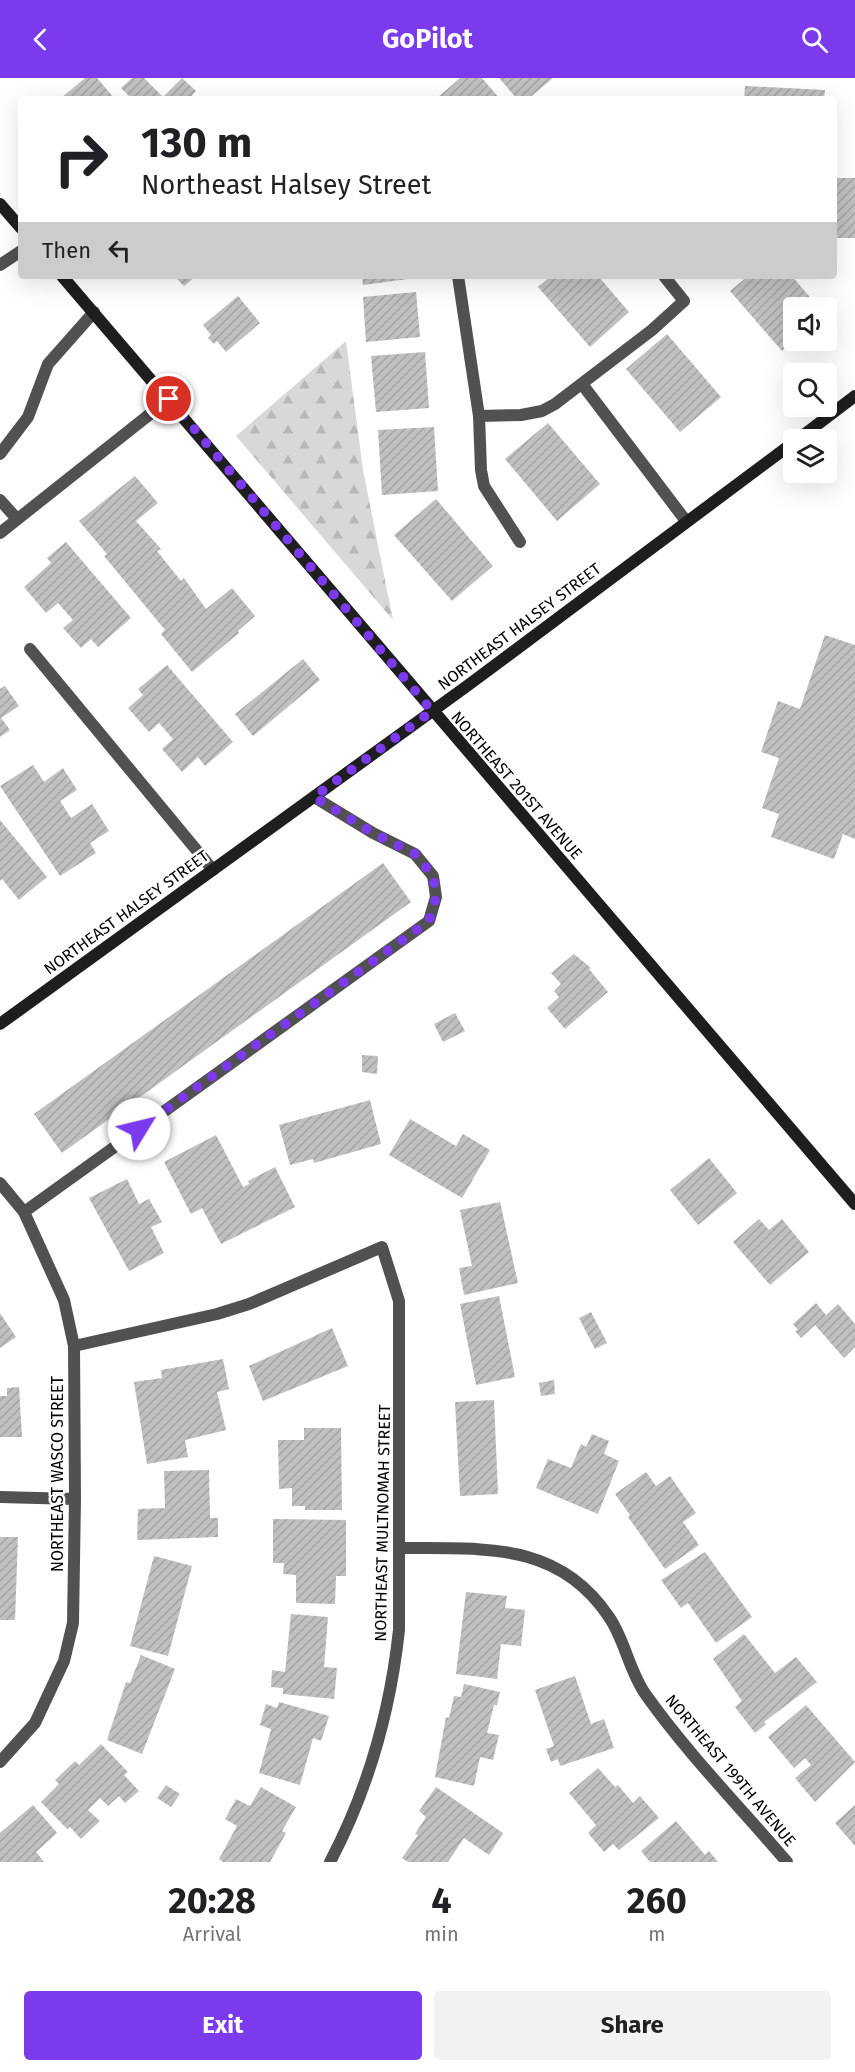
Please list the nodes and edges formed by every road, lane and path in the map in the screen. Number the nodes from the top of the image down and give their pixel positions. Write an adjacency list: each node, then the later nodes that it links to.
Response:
1 (0, 204): 2 (street)
2 (18, 225)
3 (18, 253): 4 (street)
4 (0, 265)
5 (65, 279): 8 (street, NORTHEAST 201ST AVENUE)
6 (458, 279): 12 (street)
7 (666, 279): 9 (street)
8 (94, 312): 11 (street, NORTHEAST 201ST AVENUE); 15 (street)
9 (582, 384): 12 (street); 18 (street)
10 (855, 396): 13 (street, NORTHEAST HALSEY STREET)
11 (169, 399): 17 (street); 22 (street, NORTHEAST 201ST AVENUE)
12 (480, 416): 20 (street)
13 (811, 429)
14 (783, 450): 18 (street, NORTHEAST HALSEY STREET)
15 (0, 454)
16 (0, 500): 17 (street)
17 (17, 519): 19 (street)
18 (686, 521): 22 (street, NORTHEAST HALSEY STREET)
19 (0, 533)
20 (520, 542)
21 (30, 650): 24 (street)
22 (432, 711): 23 (street, NORTHEAST HALSEY STREET); 27 (street, NORTHEAST 201ST AVENUE)
23 (314, 797): 24 (street, NORTHEAST HALSEY STREET); 28 (street)
24 (213, 870): 25 (street, NORTHEAST HALSEY STREET)
25 (0, 1024)
26 (0, 1183): 28 (street, NORTHEAST WASCO STREET)
27 (855, 1204)
28 (24, 1212): 29 (street, NORTHEAST WASCO STREET)
29 (74, 1346): 31 (street, NORTHEAST WASCO STREET); 32 (street, NORTHEAST MULTNOMAH STREET)
30 (0, 1497): 31 (street)
31 (75, 1499): 33 (street, NORTHEAST WASCO STREET)
32 (400, 1548): 34 (street, NORTHEAST MULTNOMAH STREET); 35 (street, NORTHEAST 199TH AVENUE)
33 (0, 1762)
34 (330, 1862)
35 (788, 1862)

